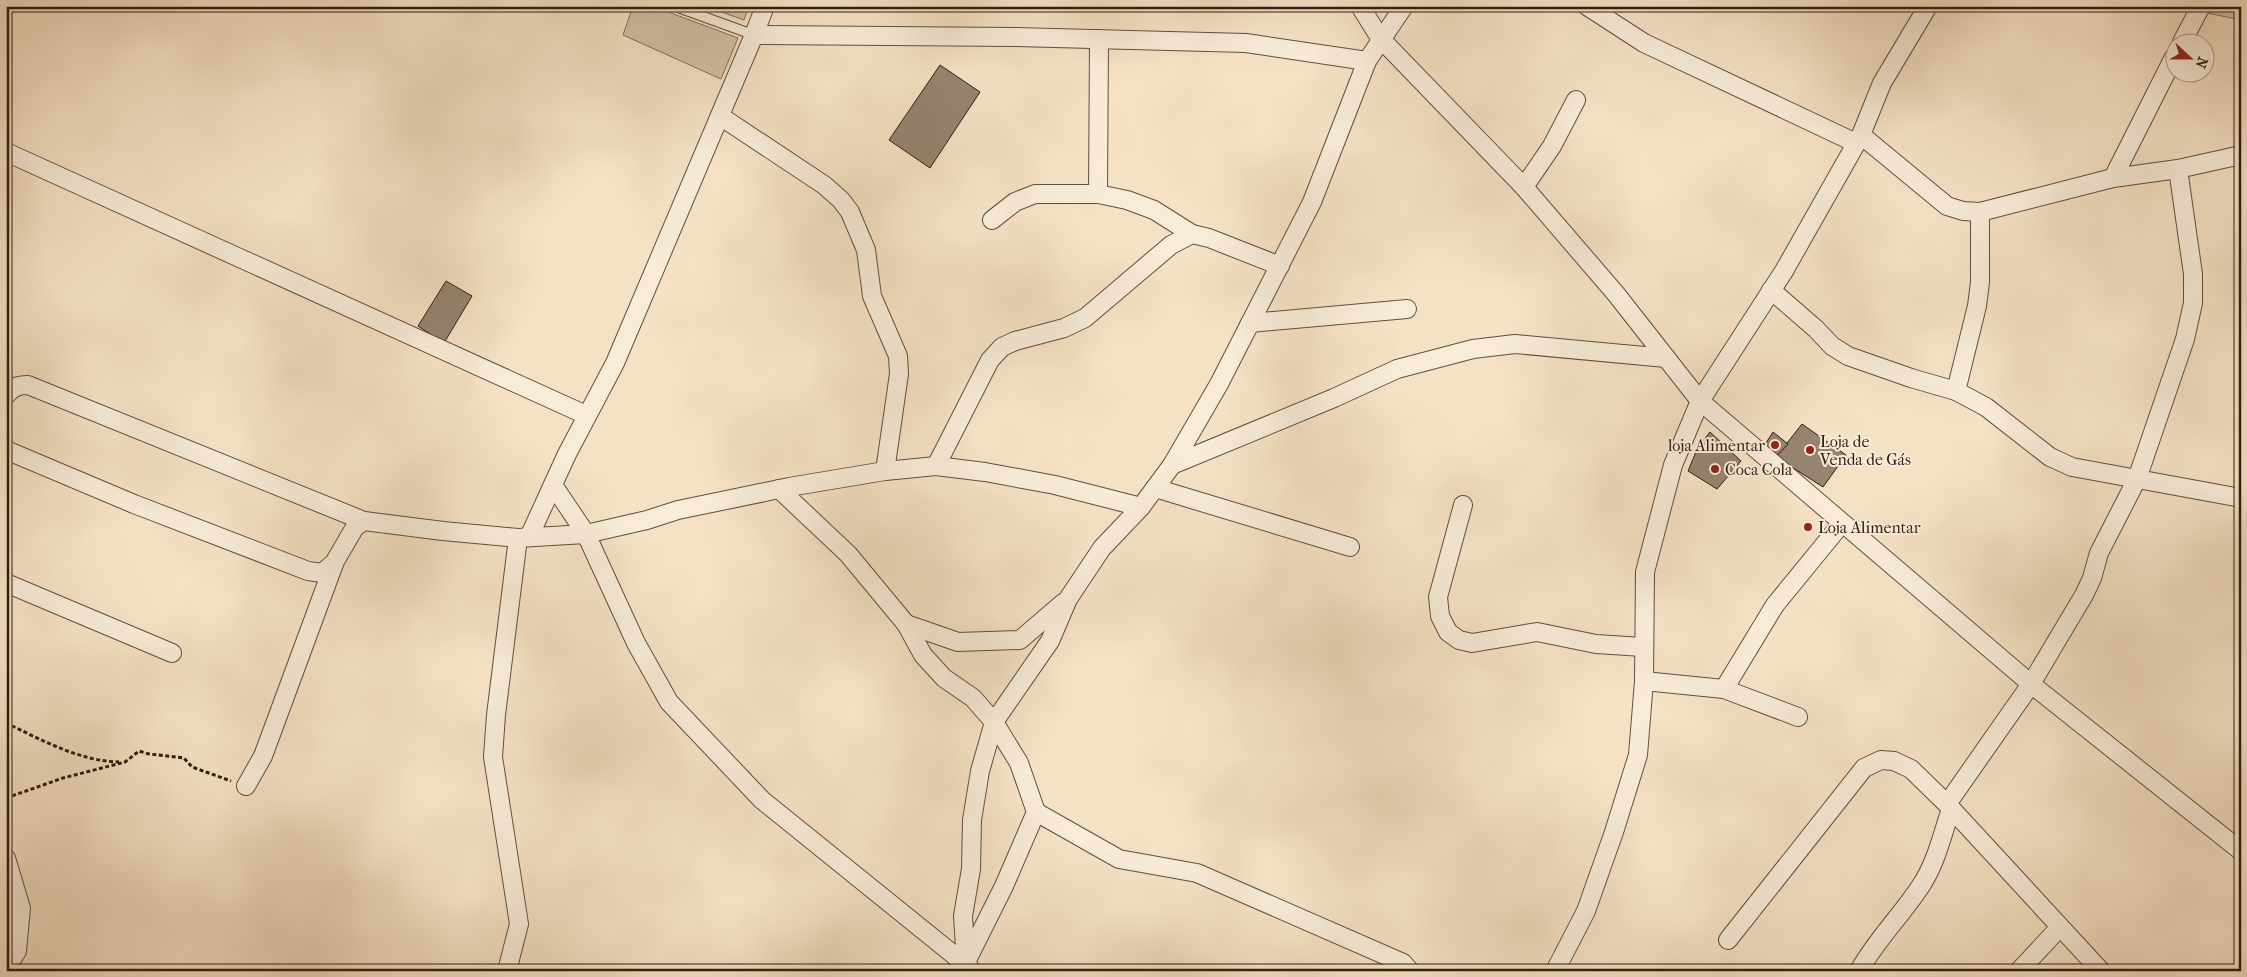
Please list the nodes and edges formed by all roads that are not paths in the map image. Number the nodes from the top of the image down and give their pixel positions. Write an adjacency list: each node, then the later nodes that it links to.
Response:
1 (674, 6): 9 (lane)
2 (765, 6): 9 (street)
3 (1360, 6): 10 (street)
4 (1404, 6): 10 (street)
5 (1587, 6): 16 (street)
6 (1928, 6): 16 (street)
7 (2201, 6): 8 (street)
8 (2187, 32)
9 (754, 35): 11 (street); 15 (street)
10 (1380, 38): 12 (street); 21 (street)
11 (1099, 39): 12 (street); 22 (street)
12 (1366, 61): 26 (street)
13 (2164, 77): 20 (street)
14 (1576, 100): 21 (street)
15 (720, 116): 34 (street); 38 (street)
16 (1858, 139): 23 (street); 27 (street)
17 (6, 152): 34 (street)
18 (2241, 155): 19 (street)
19 (2178, 169): 20 (street); 39 (street)
20 (2112, 178): 23 (street)
21 (1524, 187): 30 (street)
22 (1098, 194): 24 (street); 25 (street)
23 (1980, 212): 31 (street)
24 (992, 220)
25 (1192, 234): 26 (street); 37 (street)
26 (1280, 266): 29 (street)
27 (1772, 290): 31 (street); 33 (street)
28 (1407, 309): 29 (street)
29 (1250, 323): 36 (street)
30 (1666, 358): 33 (street); 36 (street)
31 (1956, 391): 39 (street)
32 (6, 395): 46 (street)
33 (1700, 401): 47 (street); 55 (street)
34 (586, 415): 40 (street)
35 (6, 450): 51 (street)
36 (1172, 465): 41 (street)
37 (936, 466): 38 (street); 45 (street)
38 (885, 471): 42 (street)
39 (2137, 479): 43 (street); 58 (street)
40 (553, 485): 48 (street); 49 (street)
41 (1155, 488): 45 (street); 50 (street)
42 (779, 489): 48 (street); 54 (street)
43 (2241, 498)
44 (1464, 505): 55 (street)
45 (1141, 507): 53 (street)
46 (364, 521): 49 (street); 51 (street)
47 (1842, 522): 58 (street); 59 (street)
48 (586, 534): 49 (street); 70 (street)
49 (524, 538): 71 (street)
50 (1350, 547)
51 (334, 563): 62 (street)
52 (6, 583): 56 (street)
53 (1068, 599): 54 (street); 61 (street)
54 (906, 624): 61 (street)
55 (1643, 648): 57 (street)
56 (172, 653)
57 (1644, 681): 59 (street); 73 (street)
58 (2032, 684): 63 (street); 65 (street)
59 (1724, 688): 60 (street)
60 (1798, 717)
61 (994, 722): 64 (street); 70 (street)
62 (246, 786)
63 (1949, 806): 67 (street); 68 (street); 74 (street)
64 (1036, 812): 70 (street); 72 (street)
65 (2241, 851)
66 (6, 858): 69 (street)
67 (2060, 927): 75 (street); 76 (street)
68 (1728, 940)
69 (6, 968)
70 (966, 968)
71 (507, 971)
72 (1410, 971)
73 (1555, 971)
74 (1859, 971)
75 (2018, 971)
76 (2101, 971)

